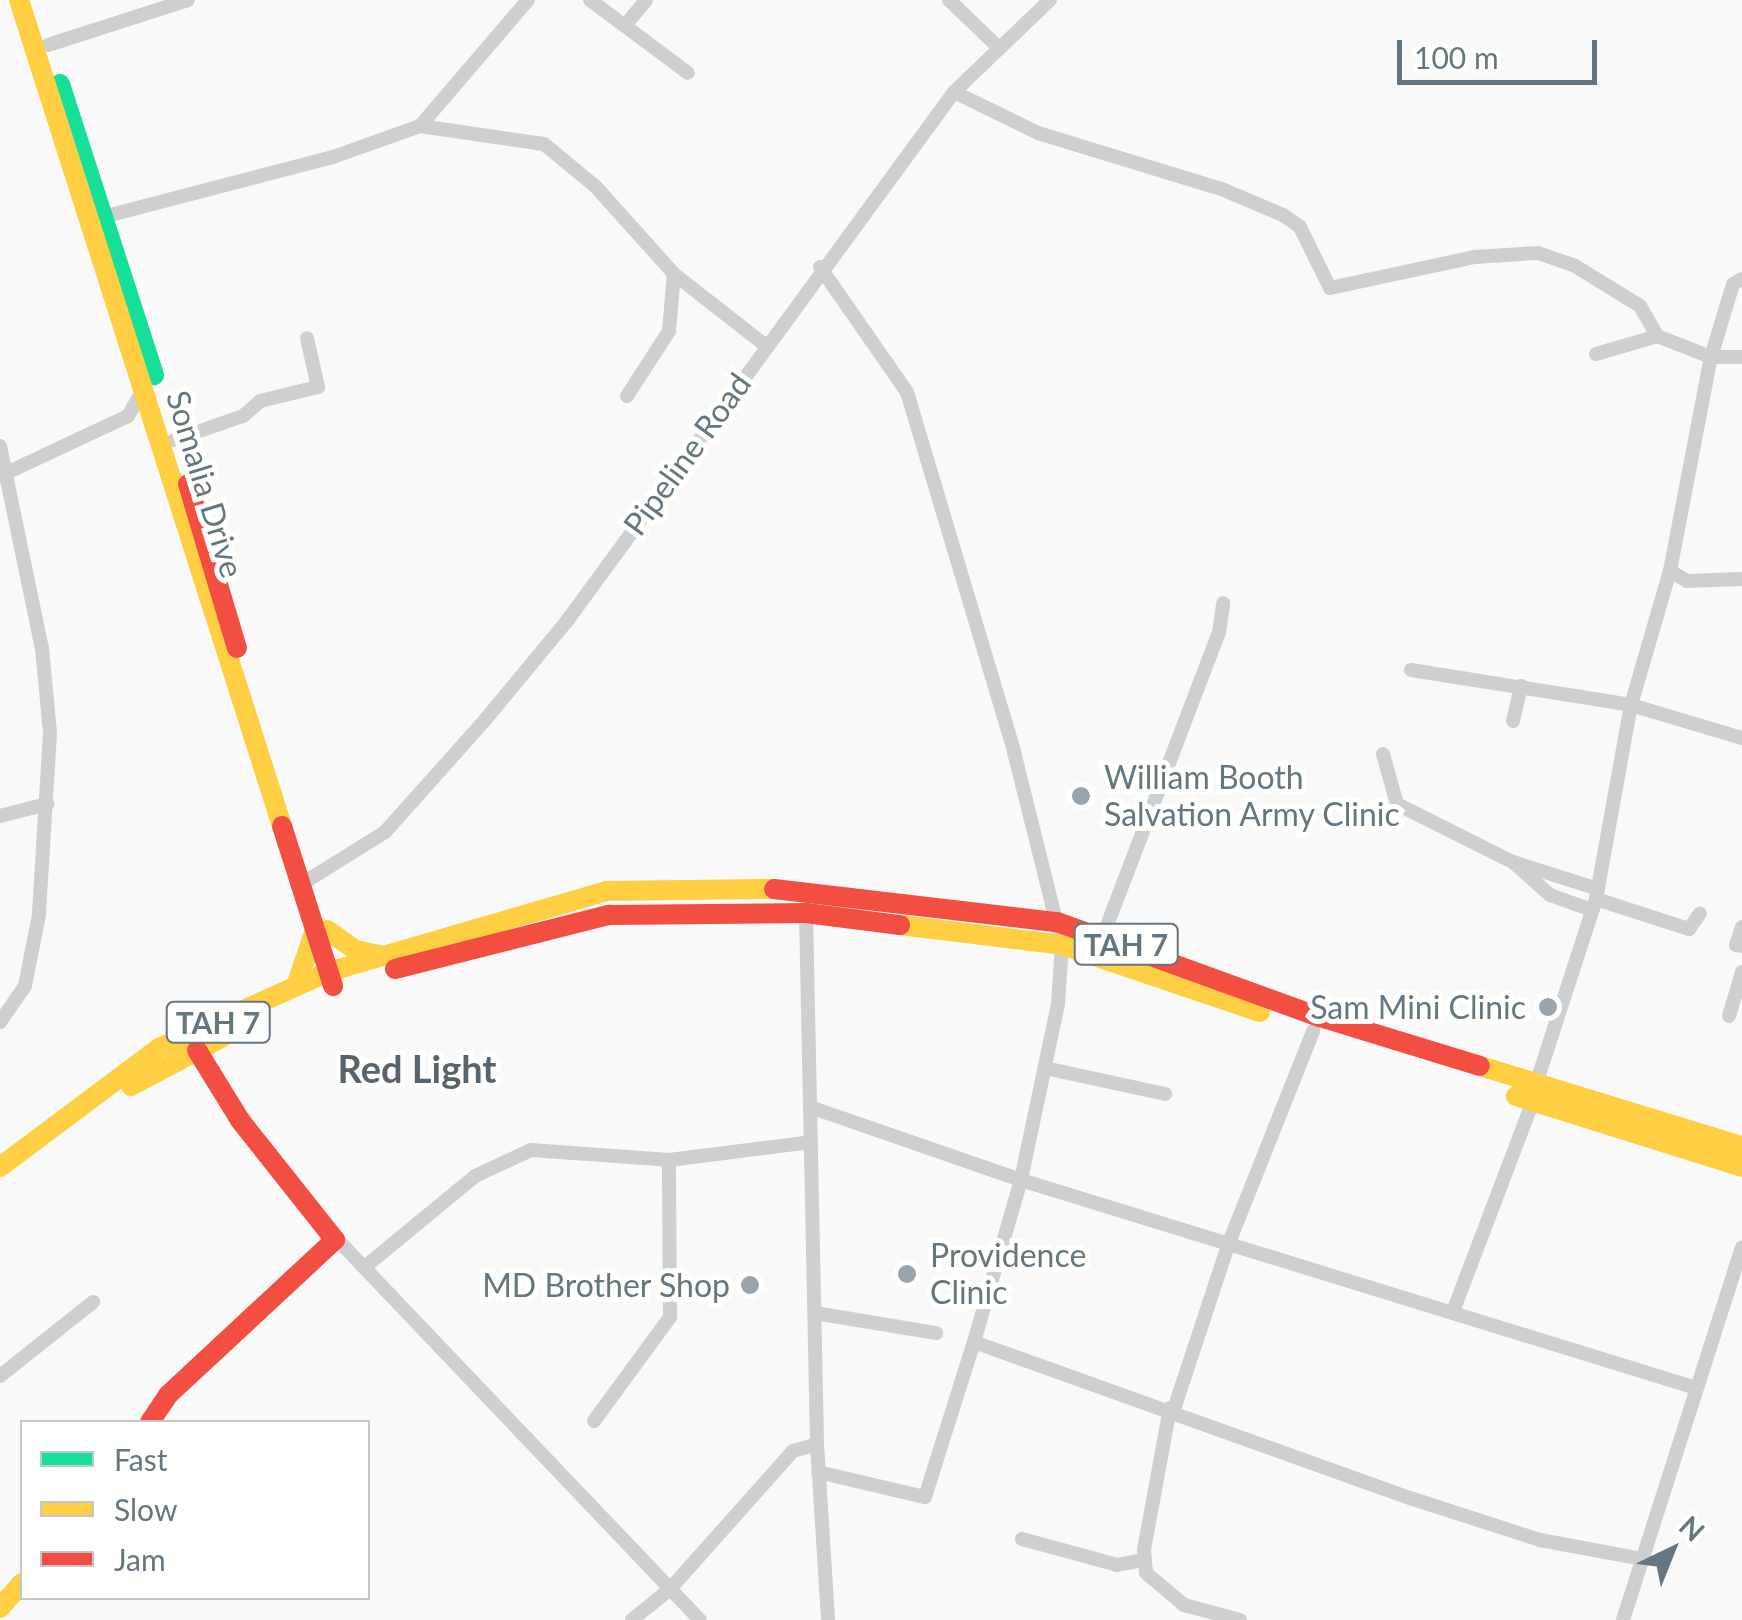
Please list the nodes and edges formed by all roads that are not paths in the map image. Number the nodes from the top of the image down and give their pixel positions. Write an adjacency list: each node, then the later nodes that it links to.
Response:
1 (19, 0): 15 (main road, Somalia Drive)
2 (32, 0): 10 (main road, Somalia Drive)
3 (188, 0): 10 (street)
4 (528, 0): 14 (street)
5 (590, 0): 9 (street)
6 (646, 0): 9 (street)
7 (949, 0): 11 (street)
8 (1050, 0): 11 (street, Pipeline Road)
9 (627, 23): 12 (street)
10 (48, 46): 15 (main road, Somalia Drive)
11 (998, 48): 13 (street, Pipeline Road)
12 (688, 73)
13 (954, 92): 16 (street, Pipeline Road); 19 (street)
14 (420, 126): 15 (street); 17 (street)
15 (97, 219): 25 (main road, Somalia Drive); 27 (main road, Somalia Drive)
16 (820, 267): 21 (street, Pipeline Road); 46 (street)
17 (674, 274): 21 (street); 26 (street)
18 (1742, 279): 23 (street)
19 (1657, 336): 22 (street); 23 (street)
20 (307, 338): 27 (street)
21 (765, 345): 42 (street, Pipeline Road)
22 (1596, 354)
23 (1711, 356): 24 (street); 30 (street)
24 (1742, 357)
25 (144, 388): 29 (street); 42 (main road, Somalia Drive)
26 (627, 396)
27 (174, 440): 42 (main road, Somalia Drive)
28 (0, 446): 29 (street)
29 (4, 476): 39 (street)
30 (1670, 571): 31 (street); 35 (street)
31 (1742, 579)
32 (1224, 603): 49 (street)
33 (1411, 670): 34 (street)
34 (1521, 686): 35 (street); 36 (street)
35 (1631, 706): 37 (street); 43 (street)
36 (1513, 721)
37 (1742, 738)
38 (1383, 754): 41 (street)
39 (46, 804): 40 (street); 57 (street)
40 (0, 816)
41 (1512, 862): 43 (street); 43 (street)
42 (306, 882): 48 (main road, Somalia Drive)
43 (1595, 900): 45 (street); 61 (street)
44 (806, 913): 50 (main road, TAH 7); 54 (main road, TAH 7); 63 (street)
45 (1700, 913)
46 (1057, 922): 49 (main road, TAH 7); 50 (street); 52 (main road, TAH 7)
47 (1742, 927): 51 (street)
48 (320, 932): 52 (main road); 54 (main road, Somalia Drive); 55 (main road)
49 (1103, 936): 61 (main road, TAH 7)
50 (1062, 945): 58 (main road, TAH 7); 60 (street)
51 (1742, 946)
52 (385, 956): 54 (main road, TAH 7)
53 (1742, 972): 56 (street)
54 (337, 977): 55 (main road, TAH 7); 59 (main road, TAH 7)
55 (296, 986): 67 (main road, TAH 7)
56 (1729, 1016)
57 (0, 1022)
58 (1313, 1032): 61 (main road, TAH 7); 72 (street)
59 (197, 1050): 70 (main road, TAH 7); 71 (main road)
60 (1045, 1068): 62 (street); 69 (street)
61 (1534, 1093): 65 (main road, TAH 7); 68 (main road, TAH 7); 76 (street)
62 (1165, 1094)
63 (810, 1107): 64 (street); 69 (street)
64 (811, 1142): 66 (street); 77 (street)
65 (1742, 1146)
66 (669, 1160): 74 (street); 84 (street)
67 (0, 1167)
68 (1742, 1167)
69 (1022, 1180): 72 (street); 79 (street)
70 (0, 1187)
71 (335, 1237): 74 (street); 83 (main road)
72 (1230, 1240): 76 (street); 82 (street)
73 (1742, 1248): 81 (street)
74 (366, 1266): 91 (street)
75 (93, 1302): 80 (street)
76 (1454, 1309): 81 (street)
77 (815, 1312): 78 (street); 85 (street)
78 (936, 1333)
79 (974, 1342): 82 (street); 86 (street)
80 (0, 1376)
81 (1693, 1387): 88 (street)
82 (1172, 1409): 88 (street); 89 (street)
83 (151, 1420)
84 (594, 1420)
85 (817, 1444): 86 (street); 91 (street)
86 (818, 1472): 96 (street)
87 (1022, 1540): 89 (street)
88 (1643, 1558): 98 (street)
89 (1143, 1560): 93 (street)
90 (20, 1585): 92 (main road)
91 (670, 1589): 94 (street); 95 (street)
92 (0, 1608)
93 (1182, 1613): 97 (street)
94 (632, 1620)
95 (700, 1620)
96 (828, 1620)
97 (1240, 1620)
98 (1623, 1620)

